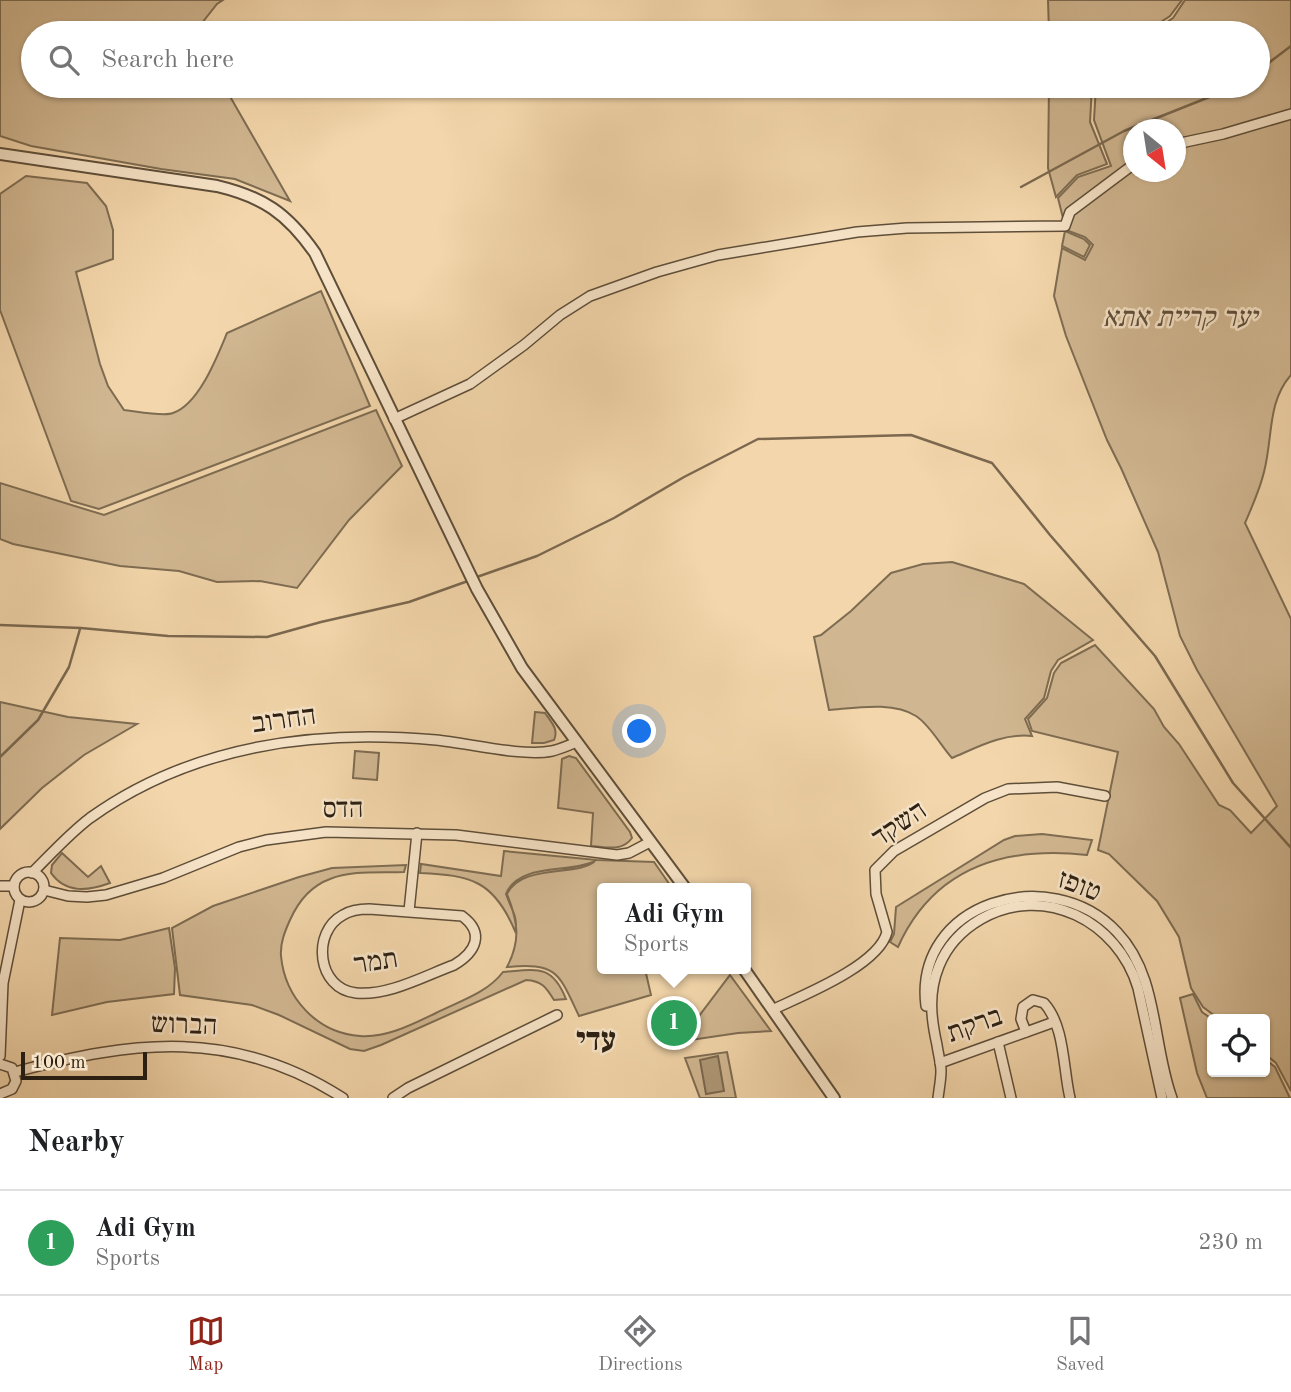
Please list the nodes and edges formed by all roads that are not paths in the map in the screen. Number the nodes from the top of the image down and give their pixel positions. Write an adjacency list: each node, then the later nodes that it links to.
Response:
1 (1291, 114): 2 (street)
2 (1186, 142)
3 (0, 154): 5 (street)
4 (1123, 172): 5 (street)
5 (394, 419): 6 (street)
6 (577, 742): 9 (street); 10 (street, החרוב)
7 (1105, 796): 19 (street, השקד)
8 (417, 833): 9 (street, הדס); 14 (street, הדס); 16 (street, תמר)
9 (650, 842): 11 (street)
10 (32, 873): 13 (street); 14 (street)
11 (681, 883)
12 (0, 886): 13 (street)
13 (14, 886): 15 (street)
14 (44, 890): 15 (street)
15 (20, 900): 18 (street)
16 (409, 911): 16 (street, תמר)
17 (748, 974): 19 (street)
18 (1, 986): 25 (street)
19 (774, 1009): 32 (street)
20 (557, 1014): 31 (street)
21 (931, 1021): 26 (street, טופז); 36 (street, טופז); 37 (street, טופז)
22 (1054, 1022): 23 (street, ברקת); 23 (street); 35 (street)
23 (1026, 1032): 24 (street, ברקת)
24 (998, 1042): 26 (street, ברקת); 34 (street)
25 (0, 1056)
26 (940, 1063): 33 (street, טופז)
27 (0, 1064): 28 (street)
28 (15, 1072): 29 (street); 30 (street, הברוש)
29 (0, 1096)
30 (343, 1098)
31 (393, 1098)
32 (834, 1098)
33 (937, 1098)
34 (1011, 1098)
35 (1070, 1098)
36 (1162, 1098)
37 (1172, 1098)

